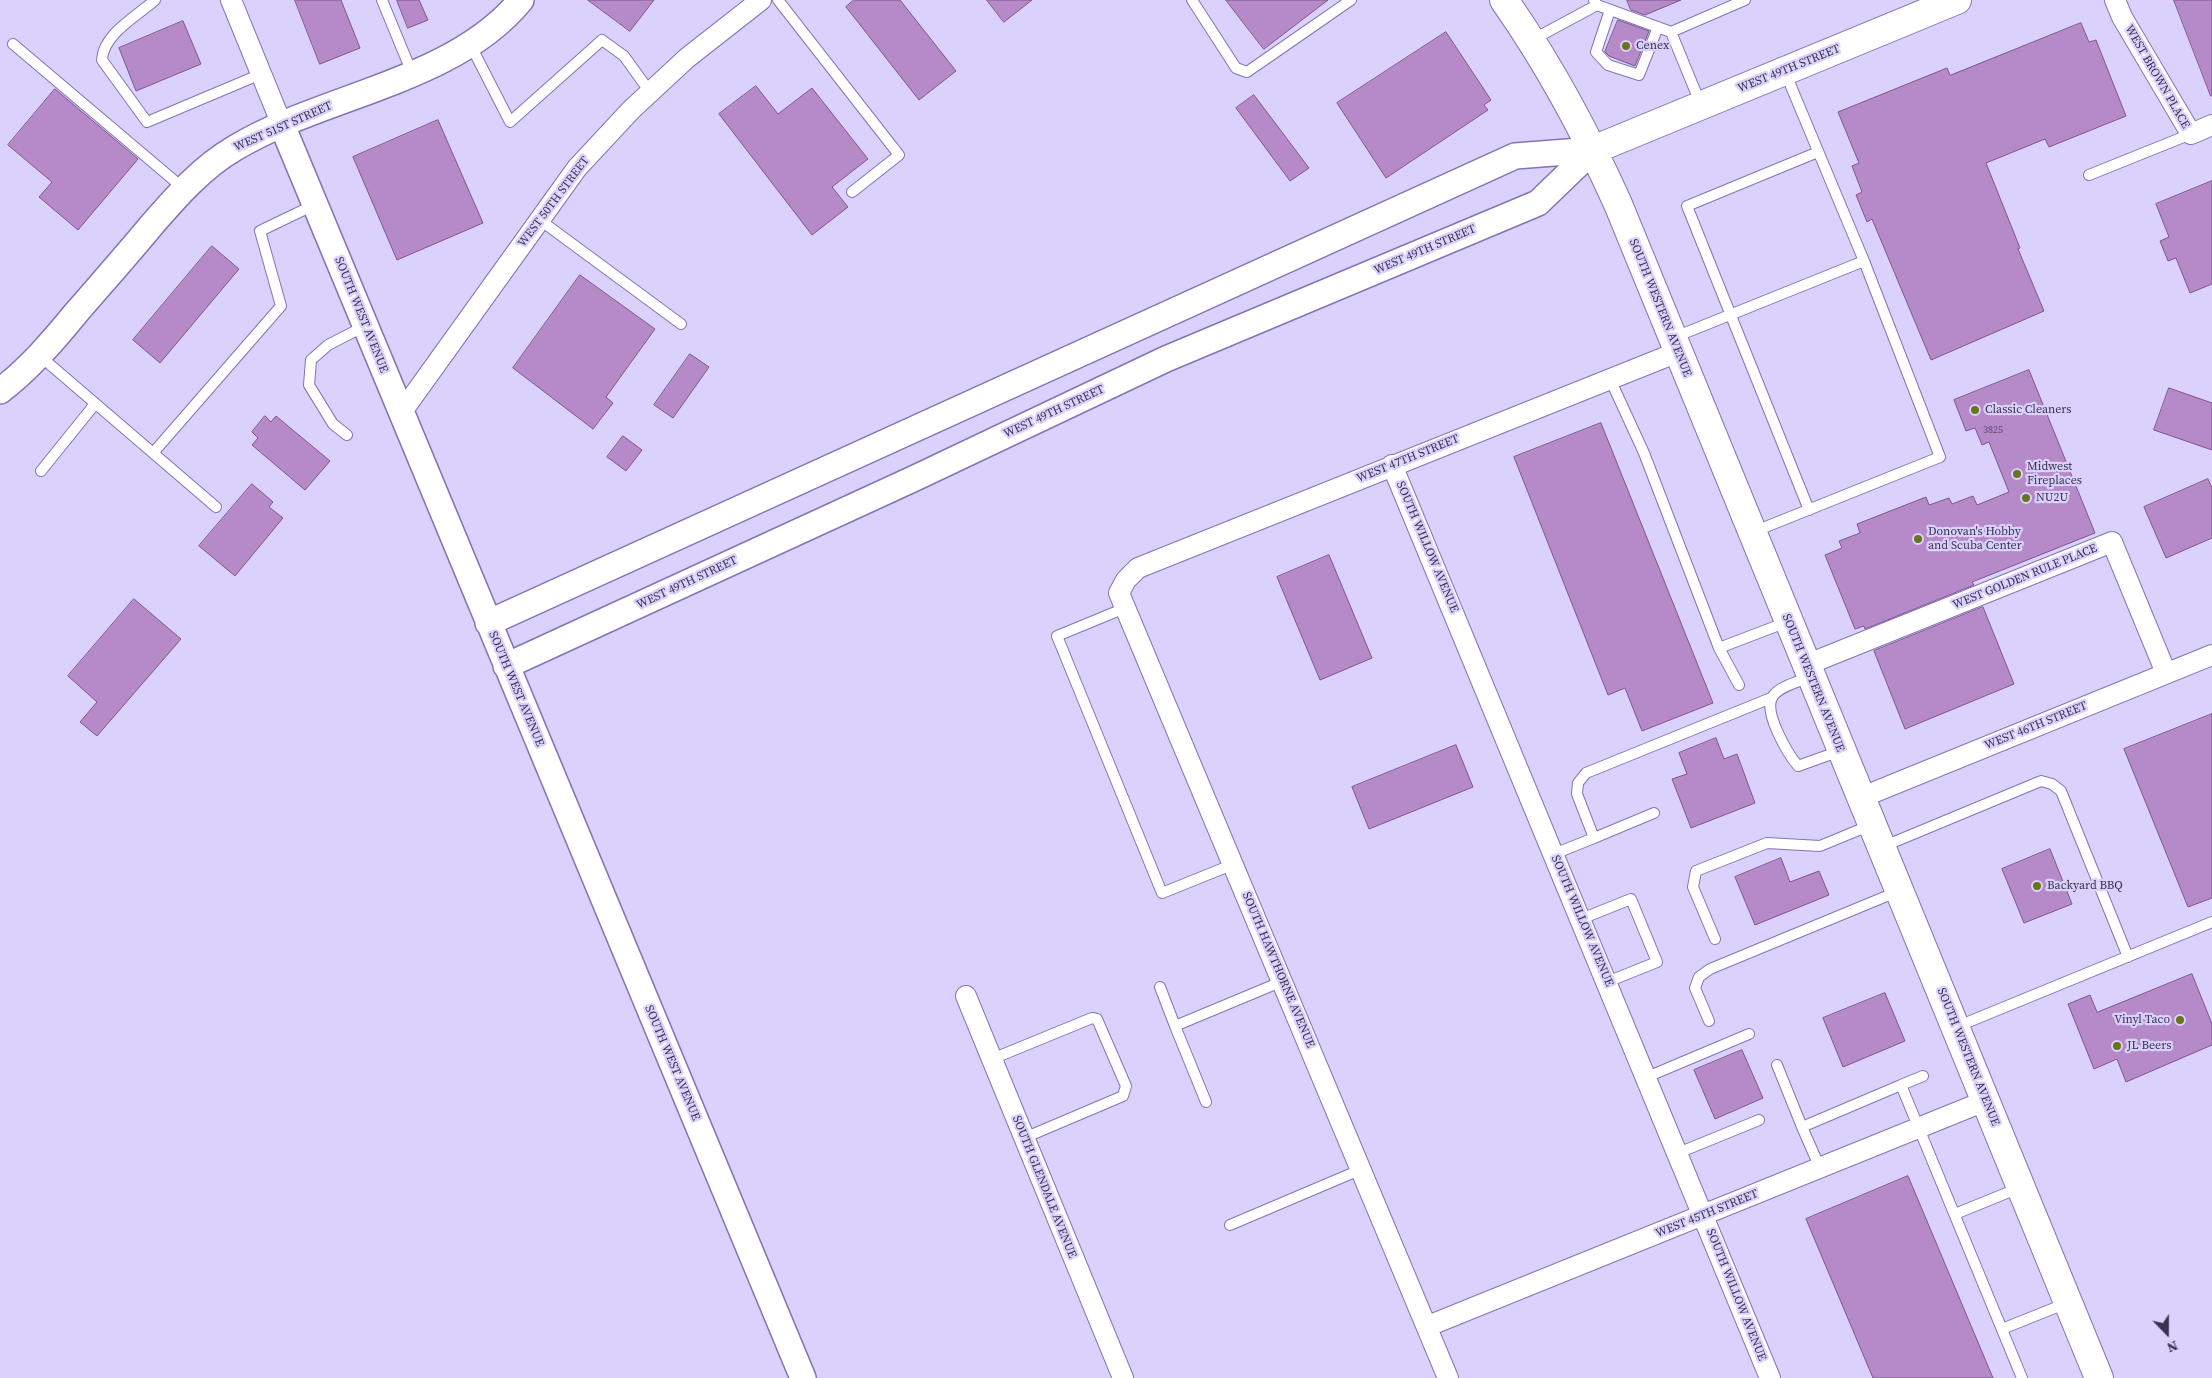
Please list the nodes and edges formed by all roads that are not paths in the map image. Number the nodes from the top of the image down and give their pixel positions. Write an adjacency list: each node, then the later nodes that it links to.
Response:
1 (155, 0): 22 (lane)
2 (231, 0): 22 (street, SOUTH WEST AVENUE)
3 (382, 0): 21 (lane)
4 (521, 0): 19 (street, WEST 51ST STREET)
5 (761, 0): 23 (street, WEST 50TH STREET)
6 (778, 0): 32 (lane)
7 (1192, 0): 8 (lane)
8 (1350, 0)
9 (1504, 0): 17 (main road, SOUTH WESTERN AVENUE)
10 (1744, 0): 16 (lane)
11 (2114, 0): 27 (street, WEST BROWN PLACE)
12 (1595, 2): 14 (lane); 17 (lane)
13 (1946, 2): 20 (main road, WEST 49TH STREET)
14 (1610, 10): 15 (lane); 15 (lane)
15 (1658, 27): 16 (lane)
16 (1671, 32): 24 (lane)
17 (1530, 41): 28 (main road, SOUTH WESTERN AVENUE)
18 (13, 44): 31 (lane)
19 (470, 44): 21 (street, WEST 51ST STREET); 23 (lane)
20 (1785, 71): 24 (main road, WEST 49TH STREET); 29 (lane)
21 (412, 73): 25 (street, WEST 51ST STREET)
22 (262, 74): 25 (street, SOUTH WEST AVENUE)
23 (650, 92): 34 (street, WEST 50TH STREET)
24 (1701, 105): 28 (main road, WEST 49TH STREET)
25 (282, 125): 31 (street, WEST 51ST STREET); 33 (street, SOUTH WEST AVENUE)
26 (2212, 125): 27 (street, WEST BROWN PLACE)
27 (2190, 134): 30 (lane)
28 (1593, 150): 39 (main road, SOUTH WESTERN AVENUE); 55 (street, WEST 49TH STREET); 58 (street, WEST 49TH STREET)
29 (1818, 152): 35 (lane); 36 (lane)
30 (2089, 174)
31 (183, 188): 40 (street, WEST 51ST STREET)
32 (852, 192)
33 (315, 205): 38 (street, SOUTH WEST AVENUE); 46 (lane)
34 (540, 220): 37 (lane); 44 (street, WEST 50TH STREET)
35 (1864, 261): 36 (lane); 50 (lane)
36 (1732, 314): 39 (lane); 50 (lane)
37 (680, 324)
38 (365, 326): 44 (street, SOUTH WEST AVENUE); 45 (lane)
39 (1675, 345): 41 (street, WEST 47TH STREET); 51 (main road, SOUTH WESTERN AVENUE)
40 (40, 356): 42 (street, WEST 51ST STREET); 43 (lane)
41 (1610, 379): 47 (street, WEST 47TH STREET); 56 (lane)
42 (0, 391)
43 (95, 404): 46 (lane); 48 (lane)
44 (401, 413): 55 (street, SOUTH WEST AVENUE)
45 (347, 435)
46 (153, 453): 49 (lane)
47 (1392, 465): 52 (street, WEST 47TH STREET); 68 (street, SOUTH WILLOW AVENUE)
48 (41, 471)
49 (216, 507)
50 (1809, 510): 51 (lane)
51 (1752, 533): 54 (main road, SOUTH WESTERN AVENUE)
52 (1138, 568): 53 (street, SOUTH HAWTHORNE AVENUE)
53 (1126, 608): 69 (street, SOUTH HAWTHORNE AVENUE); 69 (lane)
54 (1788, 621): 56 (lane); 59 (main road, SOUTH WESTERN AVENUE)
55 (488, 623): 58 (street, SOUTH WEST AVENUE)
56 (1719, 648): 61 (lane)
57 (2212, 655): 60 (street, WEST 46TH STREET)
58 (506, 666): 104 (street, SOUTH WEST AVENUE)
59 (1808, 671): 60 (street, WEST GOLDEN RULE PLACE); 62 (lane); 63 (main road, SOUTH WESTERN AVENUE)
60 (2166, 673): 64 (street, WEST 46TH STREET)
61 (1739, 685)
62 (1771, 698): 63 (lane); 67 (lane)
63 (1841, 750): 64 (main road, SOUTH WESTERN AVENUE)
64 (1860, 798): 66 (main road, SOUTH WESTERN AVENUE)
65 (1654, 813): 67 (lane)
66 (1876, 836): 70 (main road, SOUTH WESTERN AVENUE); 73 (lane); 74 (lane)
67 (1594, 838): 68 (lane)
68 (1554, 854): 71 (street, SOUTH WILLOW AVENUE)
69 (1234, 864): 75 (street, SOUTH HAWTHORNE AVENUE)
70 (1900, 891): 79 (lane); 81 (main road, SOUTH WESTERN AVENUE)
71 (1581, 919): 76 (street, SOUTH WILLOW AVENUE); 76 (lane)
72 (2212, 922): 74 (lane)
73 (1715, 939)
74 (2128, 957): 81 (lane)
75 (1283, 981): 80 (lane); 95 (street, SOUTH HAWTHORNE AVENUE)
76 (1607, 982): 86 (street, SOUTH WILLOW AVENUE)
77 (1160, 987): 80 (lane)
78 (966, 996): 83 (street, SOUTH GLENDALE AVENUE)
79 (1709, 1021)
80 (1175, 1026): 88 (lane)
81 (1956, 1027): 89 (main road, SOUTH WESTERN AVENUE)
82 (1749, 1034): 86 (lane)
83 (992, 1059): 93 (street, SOUTH GLENDALE AVENUE); 93 (lane)
84 (1777, 1065): 91 (lane)
85 (1923, 1076): 87 (lane)
86 (1647, 1077): 94 (street, SOUTH WILLOW AVENUE)
87 (1901, 1085): 91 (lane); 92 (lane)
88 (1206, 1102)
89 (1985, 1102): 92 (street, WEST 45TH STREET); 97 (main road, SOUTH WESTERN AVENUE)
90 (1759, 1120): 94 (lane)
91 (1802, 1126): 96 (lane)
92 (1919, 1128): 96 (street, WEST 45TH STREET); 98 (lane)
93 (1024, 1138): 105 (street, SOUTH GLENDALE AVENUE)
94 (1678, 1153): 99 (street, SOUTH WILLOW AVENUE)
95 (1362, 1168): 100 (lane); 102 (street, SOUTH HAWTHORNE AVENUE)
96 (1820, 1168): 99 (street, WEST 45TH STREET)
97 (2020, 1187): 98 (lane); 101 (main road, SOUTH WESTERN AVENUE)
98 (1954, 1214): 103 (lane)
99 (1704, 1215): 102 (street, WEST 45TH STREET); 107 (street, SOUTH WILLOW AVENUE)
100 (1230, 1225)
101 (2068, 1302): 103 (lane); 109 (main road, SOUTH WESTERN AVENUE)
102 (1428, 1326): 106 (street, SOUTH HAWTHORNE AVENUE)
103 (2002, 1329): 108 (lane)
104 (803, 1378)
105 (1123, 1378)
106 (1448, 1378)
107 (1770, 1378)
108 (2022, 1378)
109 (2099, 1378)

